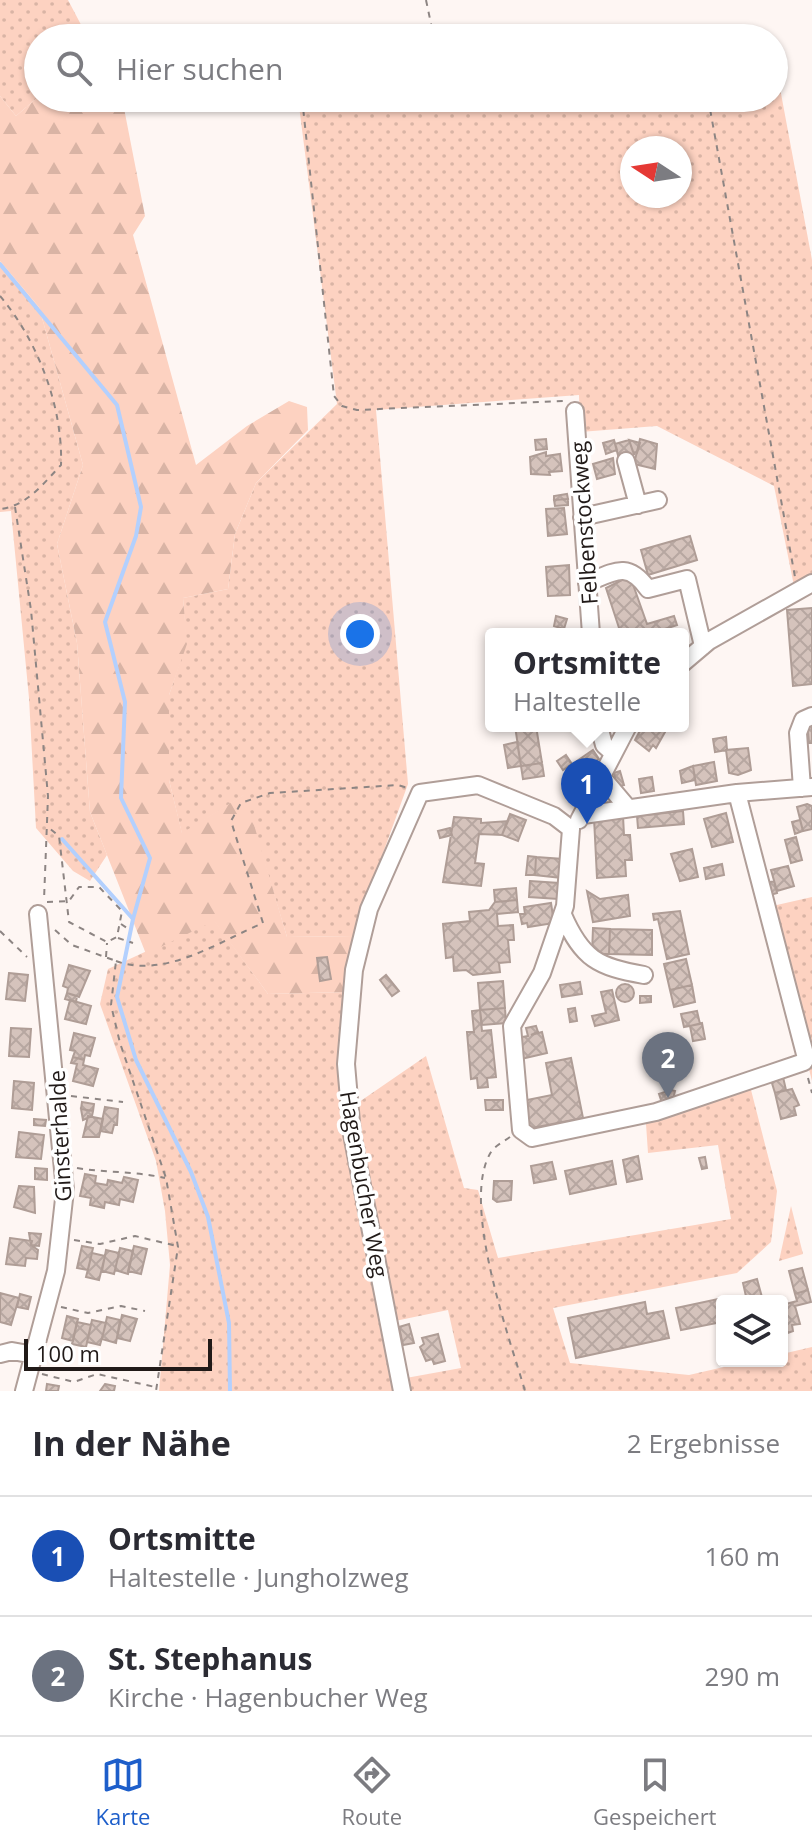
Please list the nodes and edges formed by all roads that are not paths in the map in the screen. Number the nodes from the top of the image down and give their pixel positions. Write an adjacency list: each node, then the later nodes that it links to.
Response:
1 (575, 411): 5 (street, Felbenstockweg)
2 (626, 461): 4 (street)
3 (658, 500): 4 (street)
4 (638, 505): 5 (street)
5 (582, 517): 6 (street, Felbenstockweg)
6 (587, 583): 8 (street, Felbenstockweg); 9 (street)
7 (805, 587): 9 (street)
8 (591, 628)
9 (703, 646): 10 (street)
10 (689, 658)
11 (812, 716): 16 (street)
12 (601, 732): 14 (street)
13 (625, 732): 14 (street)
14 (613, 753): 15 (street)
15 (601, 776): 18 (street); 19 (street)
16 (807, 788): 17 (street)
17 (737, 793): 18 (street); 24 (street)
18 (628, 808): 19 (street)
19 (583, 815): 20 (street)
20 (571, 829): 22 (street); 28 (street, Hagenbucher Weg)
21 (41, 908): 26 (street, Ginsterhalde)
22 (563, 915): 23 (street); 24 (street)
23 (644, 975)
24 (808, 1063)
25 (0, 1354): 26 (street)
26 (32, 1363): 27 (street, Ginsterhalde)
27 (24, 1391)
28 (402, 1391)

